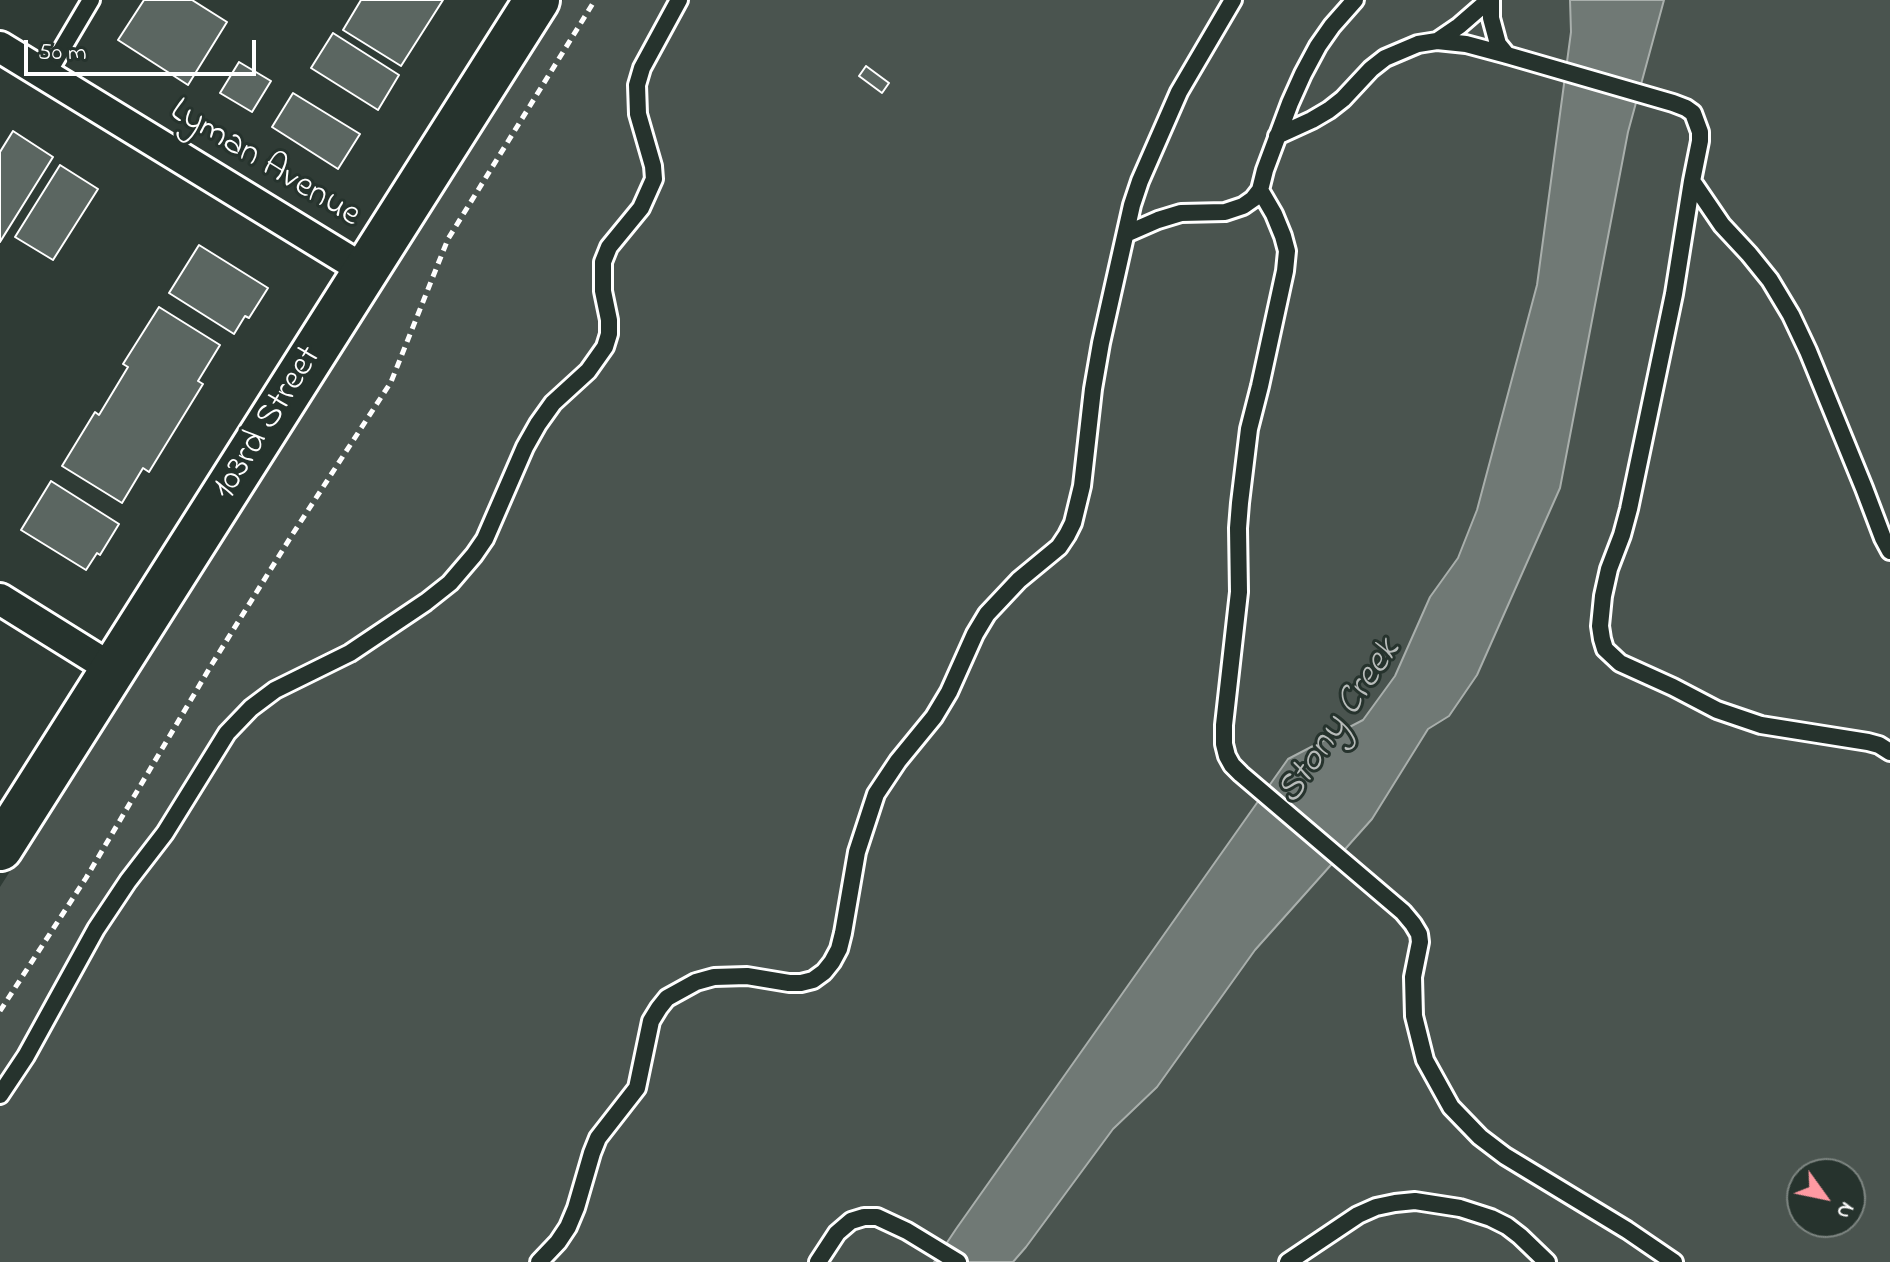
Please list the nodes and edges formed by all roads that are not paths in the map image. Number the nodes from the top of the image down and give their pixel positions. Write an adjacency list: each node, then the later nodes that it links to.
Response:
1 (91, 0): 10 (lane)
2 (537, 0): 15 (street, 103rd Street)
3 (679, 0): 21 (lane)
4 (1233, 0): 14 (lane)
5 (1355, 0): 11 (lane)
6 (1490, 0): 7 (lane); 9 (lane)
7 (1437, 41): 9 (lane); 11 (lane)
8 (0, 47): 10 (street, Lyman Avenue)
9 (1507, 55): 12 (lane)
10 (46, 76): 15 (street, Lyman Avenue)
11 (1277, 136): 13 (lane)
12 (1692, 181): 16 (lane); 19 (lane)
13 (1260, 190): 14 (lane); 27 (lane)
14 (1126, 234): 22 (lane)
15 (366, 271): 18 (street, 103rd Street)
16 (1890, 551)
17 (0, 599): 18 (street)
18 (114, 670): 20 (street, 103rd Street)
19 (1890, 752)
20 (0, 848)
21 (0, 1095)
22 (539, 1262)
23 (818, 1262): 24 (lane)
24 (958, 1262)
25 (1288, 1262): 26 (lane)
26 (1547, 1262)
27 (1674, 1262)

